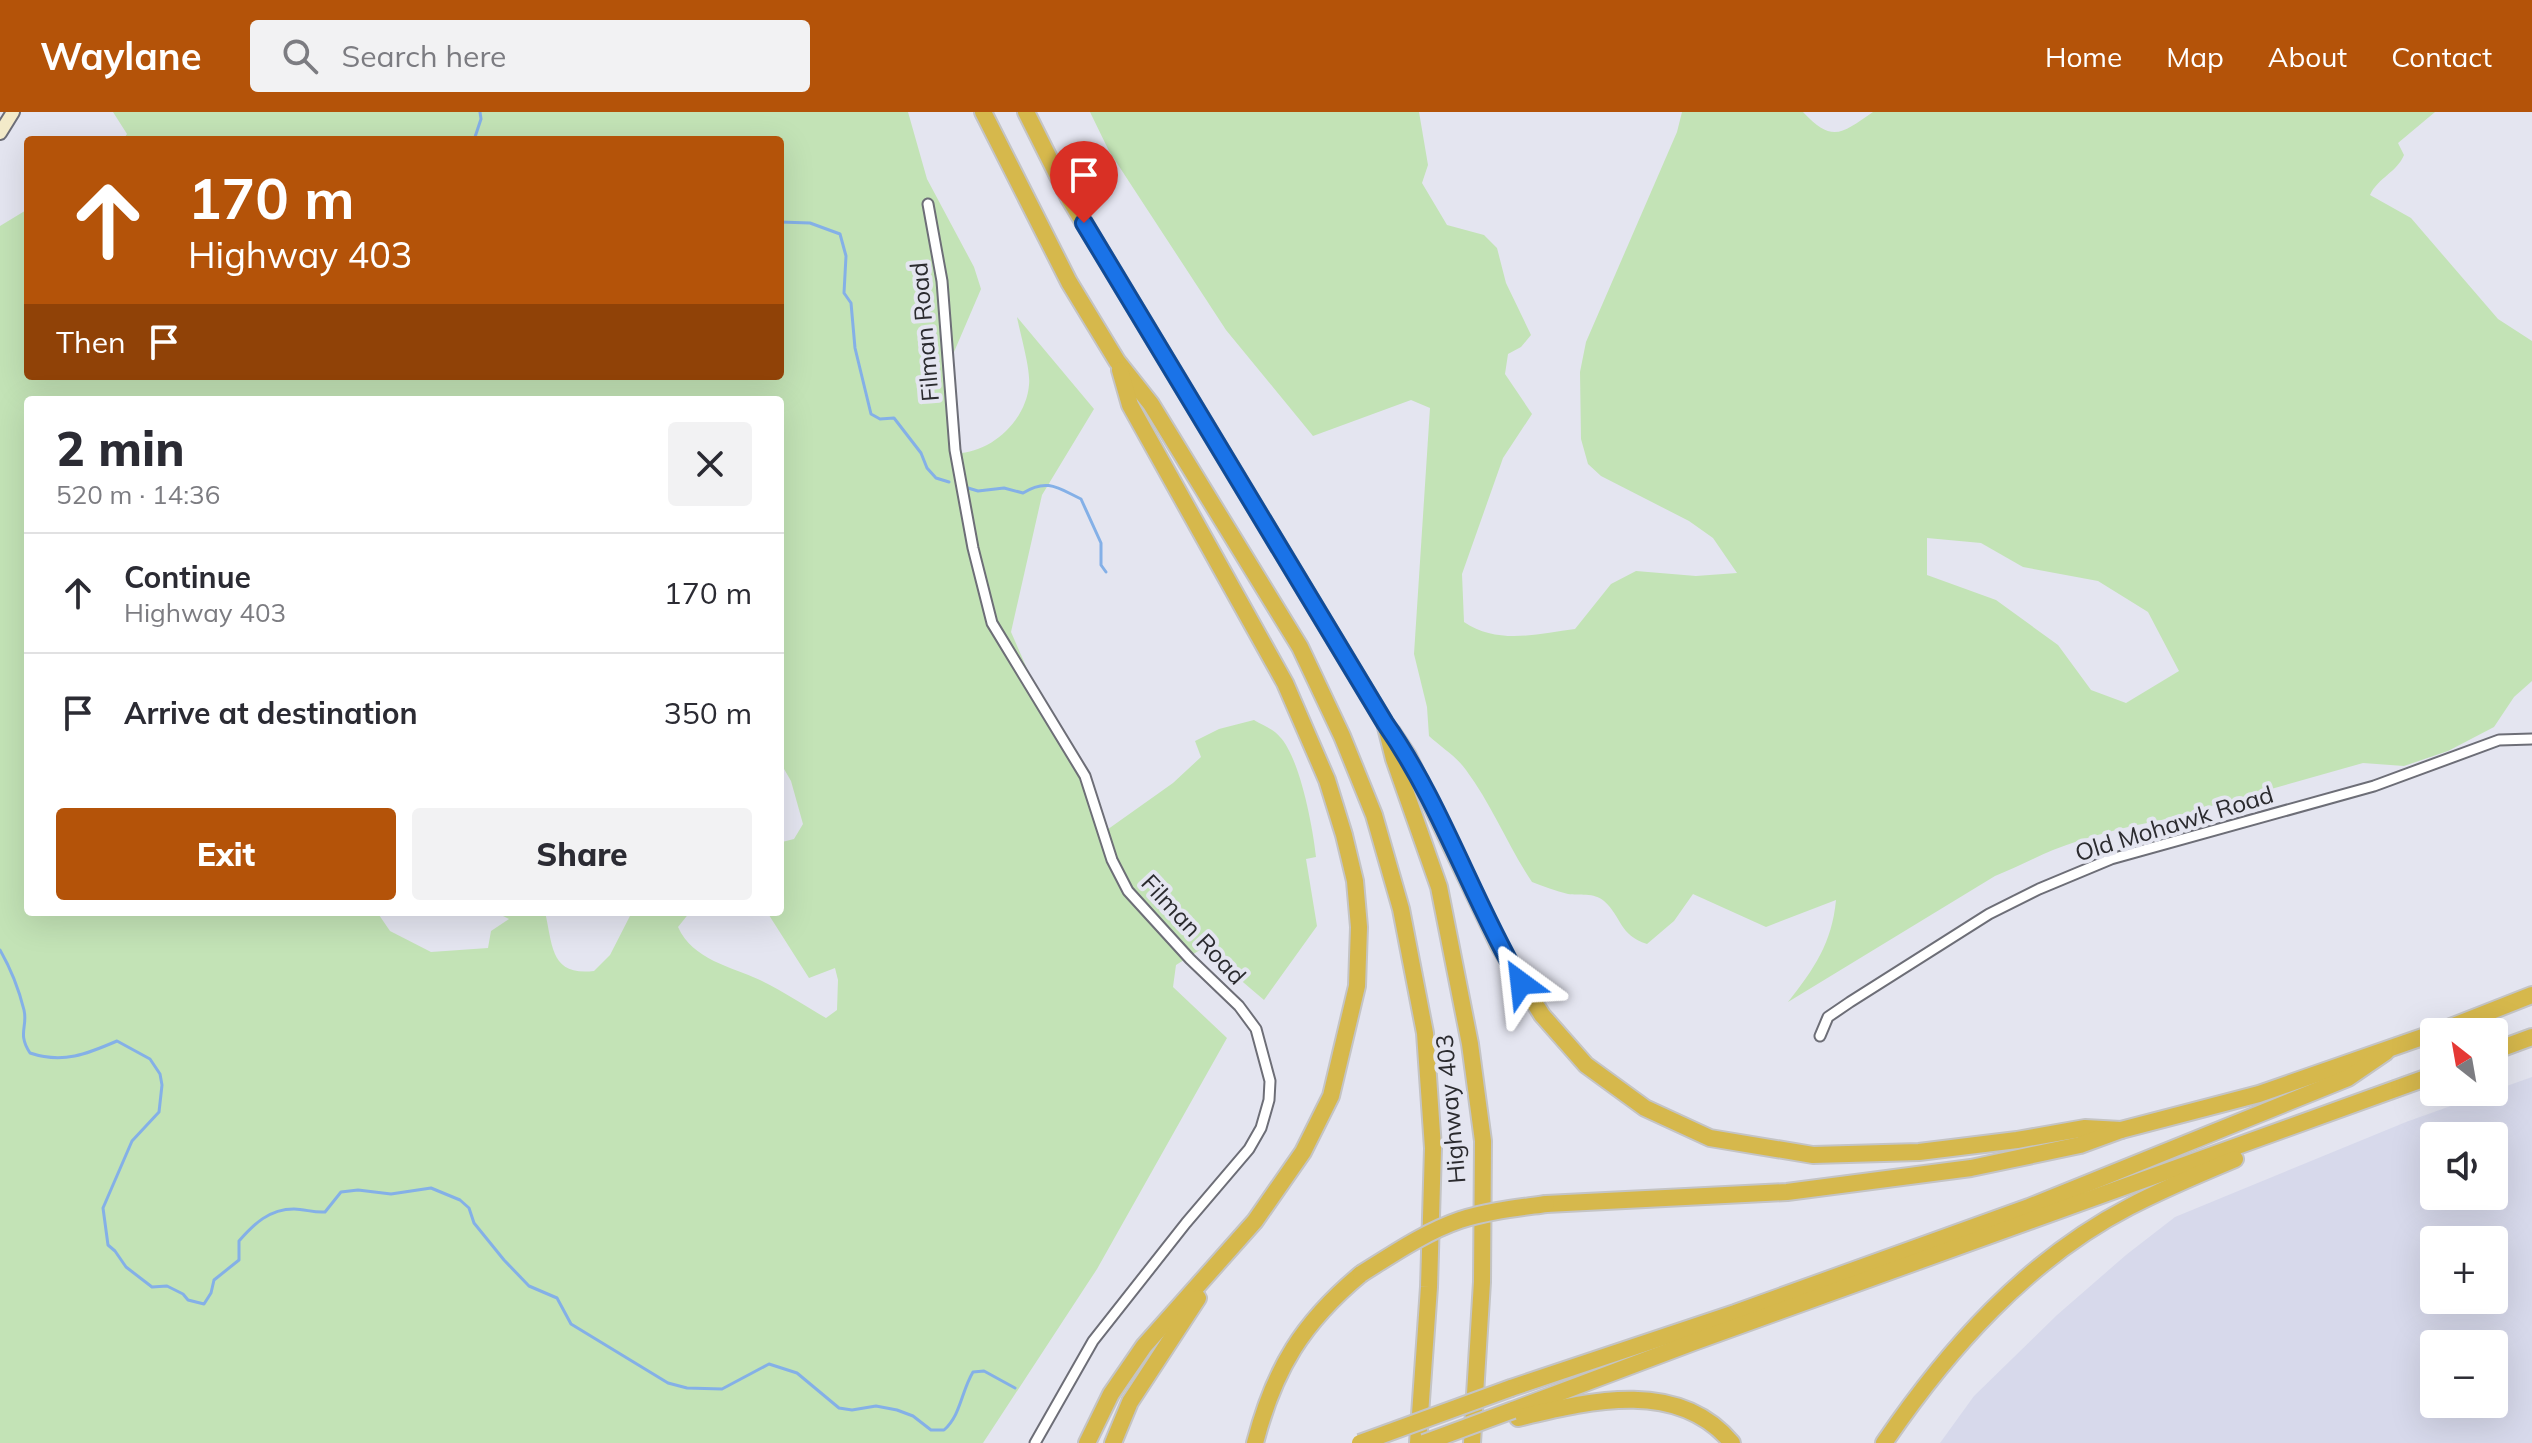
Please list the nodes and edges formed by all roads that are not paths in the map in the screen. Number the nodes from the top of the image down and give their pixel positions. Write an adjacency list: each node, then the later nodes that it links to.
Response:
1 (13, 112): 4 (main road)
2 (983, 112): 6 (highway, Highway 403)
3 (1026, 112): 7 (highway, Highway 403)
4 (0, 133)
5 (928, 204): 22 (street, Filman Road)
6 (1117, 361): 19 (highway); 27 (highway, Highway 403)
7 (1385, 723): 18 (highway); 20 (highway, Highway 403)
8 (2532, 739): 11 (street, Old Mohawk Road)
9 (2532, 995): 10 (highway)
10 (2474, 1018)
11 (1820, 1036)
12 (2532, 1037): 14 (highway)
13 (2420, 1039): 15 (highway)
14 (2508, 1046)
15 (2386, 1052): 18 (highway); 26 (highway, bridge)
16 (2420, 1080): 17 (highway)
17 (2387, 1093): 21 (highway); 33 (highway)
18 (2121, 1130): 25 (highway, bridge)
19 (1228, 1253): 23 (highway); 24 (highway)
20 (1474, 1411): 30 (highway, Highway 403); 31 (highway)
21 (1514, 1415): 28 (highway, bridge); 29 (highway); 32 (highway)
22 (1035, 1443)
23 (1087, 1443)
24 (1113, 1443)
25 (1255, 1443)
26 (1360, 1443)
27 (1418, 1443)
28 (1424, 1443)
29 (1443, 1443)
30 (1472, 1443)
31 (1480, 1443)
32 (1732, 1443)
33 (1884, 1443)

